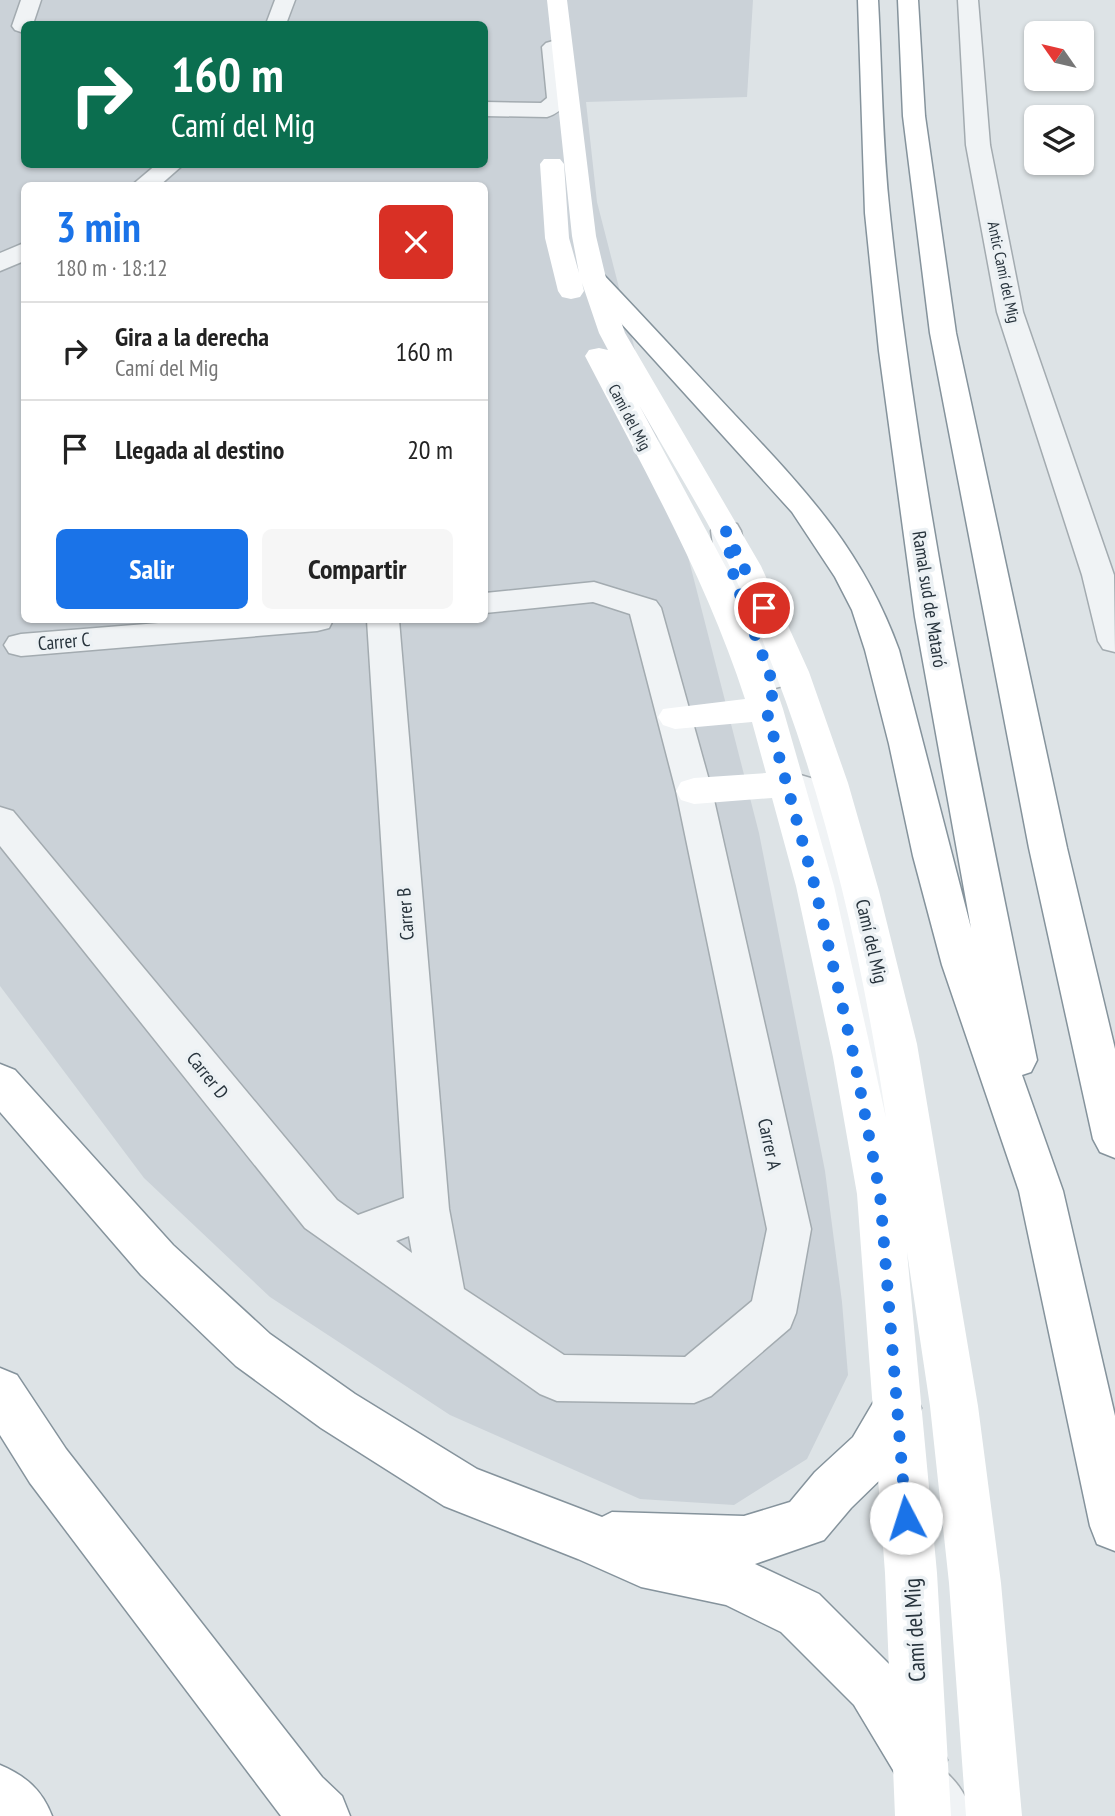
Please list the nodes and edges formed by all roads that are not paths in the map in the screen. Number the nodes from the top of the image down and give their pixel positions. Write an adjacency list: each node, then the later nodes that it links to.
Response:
1 (31, 0): 7 (street)
2 (285, 0): 8 (street)
3 (557, 0): 11 (street, Camí del Mig); 12 (main road, Camí del Mig)
4 (868, 0): 34 (main road, Ramal sud de Mataró)
5 (908, 0): 33 (main road)
6 (968, 0): 19 (street, Antic Camí del Mig)
7 (24, 21)
8 (277, 21)
9 (538, 27): 11 (main road, Camí del Mig)
10 (488, 109): 11 (street)
11 (547, 110): 12 (main road, Camí del Mig); 12 (street, Camí del Mig)
12 (558, 157): 17 (main road); 26 (main road, Camí del Mig)
13 (168, 168): 14 (street)
14 (148, 182)
15 (21, 252): 16 (street)
16 (0, 263)
17 (593, 278): 18 (main road, Camí del Mig); 34 (main road)
18 (726, 531): 26 (street, Camí del Mig); 32 (main road, Camí del Mig)
19 (1098, 575): 21 (street, Antic Camí del Mig); 24 (street, Antic Camí del Mig)
20 (488, 603): 27 (street, Carrer A)
21 (1115, 614)
22 (281, 623): 25 (street, Carrer C)
23 (383, 623): 35 (street, Carrer B)
24 (1115, 641)
25 (21, 645)
26 (766, 709): 27 (main road); 28 (main road, Camí del Mig)
27 (675, 717): 29 (street, Carrer A)
28 (787, 784): 29 (main road); 32 (street, Camí del Mig); 39 (main road, Camí del Mig)
29 (694, 791): 37 (street, Carrer A)
30 (0, 820): 36 (street, Carrer D)
31 (0, 1082): 41 (main road)
32 (908, 1122): 48 (main road, Camí del Mig)
33 (1115, 1139)
34 (1041, 1191): 40 (main road)
35 (427, 1209): 36 (street); 37 (street, Carrer B)
36 (355, 1237): 37 (street, Carrer D)
37 (443, 1301)
38 (0, 1391): 44 (main road)
39 (897, 1408): 41 (main road); 42 (main road, Camí del Mig)
40 (1115, 1526)
41 (591, 1538): 42 (main road)
42 (919, 1760): 46 (main road, Camí del Mig); 47 (lane)
43 (0, 1793): 45 (main road)
44 (312, 1807)
45 (24, 1816)
46 (923, 1816)
47 (955, 1816)
48 (994, 1816)

